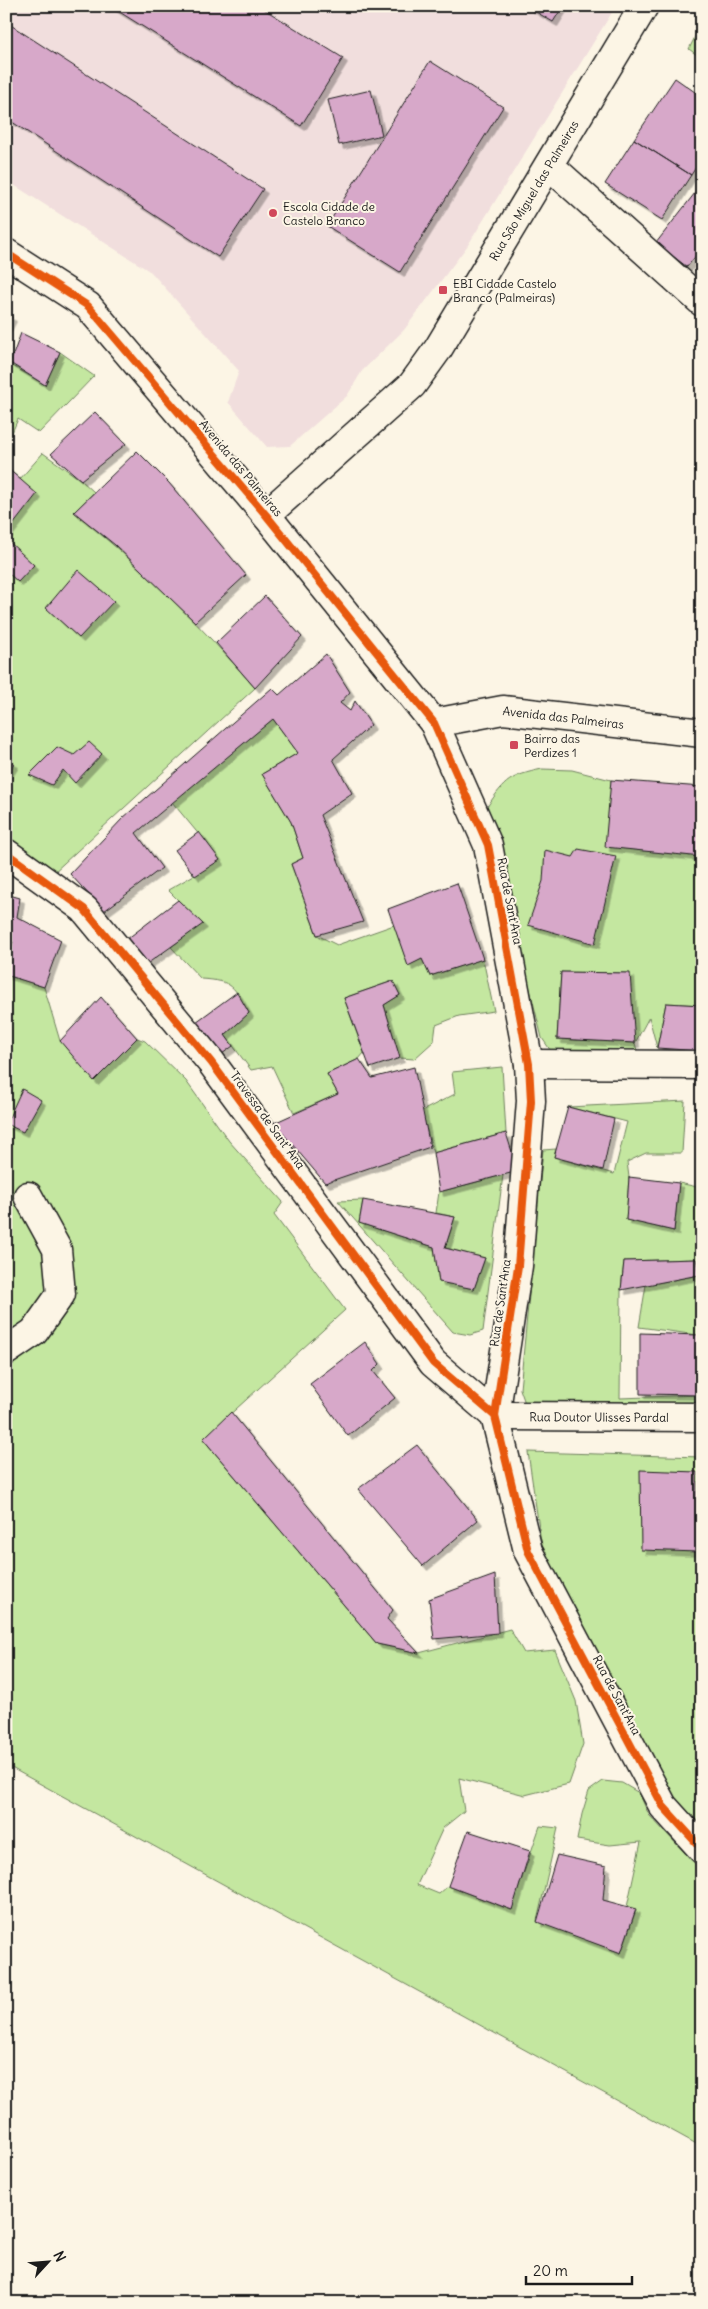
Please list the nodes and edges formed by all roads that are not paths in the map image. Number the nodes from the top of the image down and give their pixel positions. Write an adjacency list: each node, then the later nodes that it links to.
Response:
1 (644, 6): 2 (street, Rua São Miguel das Palmeiras)
2 (549, 165): 4 (street); 5 (street, Rua São Miguel das Palmeiras)
3 (6, 253): 5 (street, Avenida das Palmeiras)
4 (702, 302)
5 (266, 515): 6 (street, Avenida das Palmeiras)
6 (434, 723): 7 (street, Avenida das Palmeiras); 9 (street, Rua de Sant'Ana)
7 (702, 733)
8 (6, 853): 13 (street, Travessa de Sant' Ana)
9 (530, 1064): 10 (street); 13 (street, Rua de Sant'Ana)
10 (702, 1065)
11 (28, 1196): 12 (street)
12 (6, 1352)
13 (495, 1416): 14 (street, Rua Doutor Ulisses Pardal); 15 (street, Rua de Sant'Ana)
14 (702, 1418)
15 (702, 1849)

